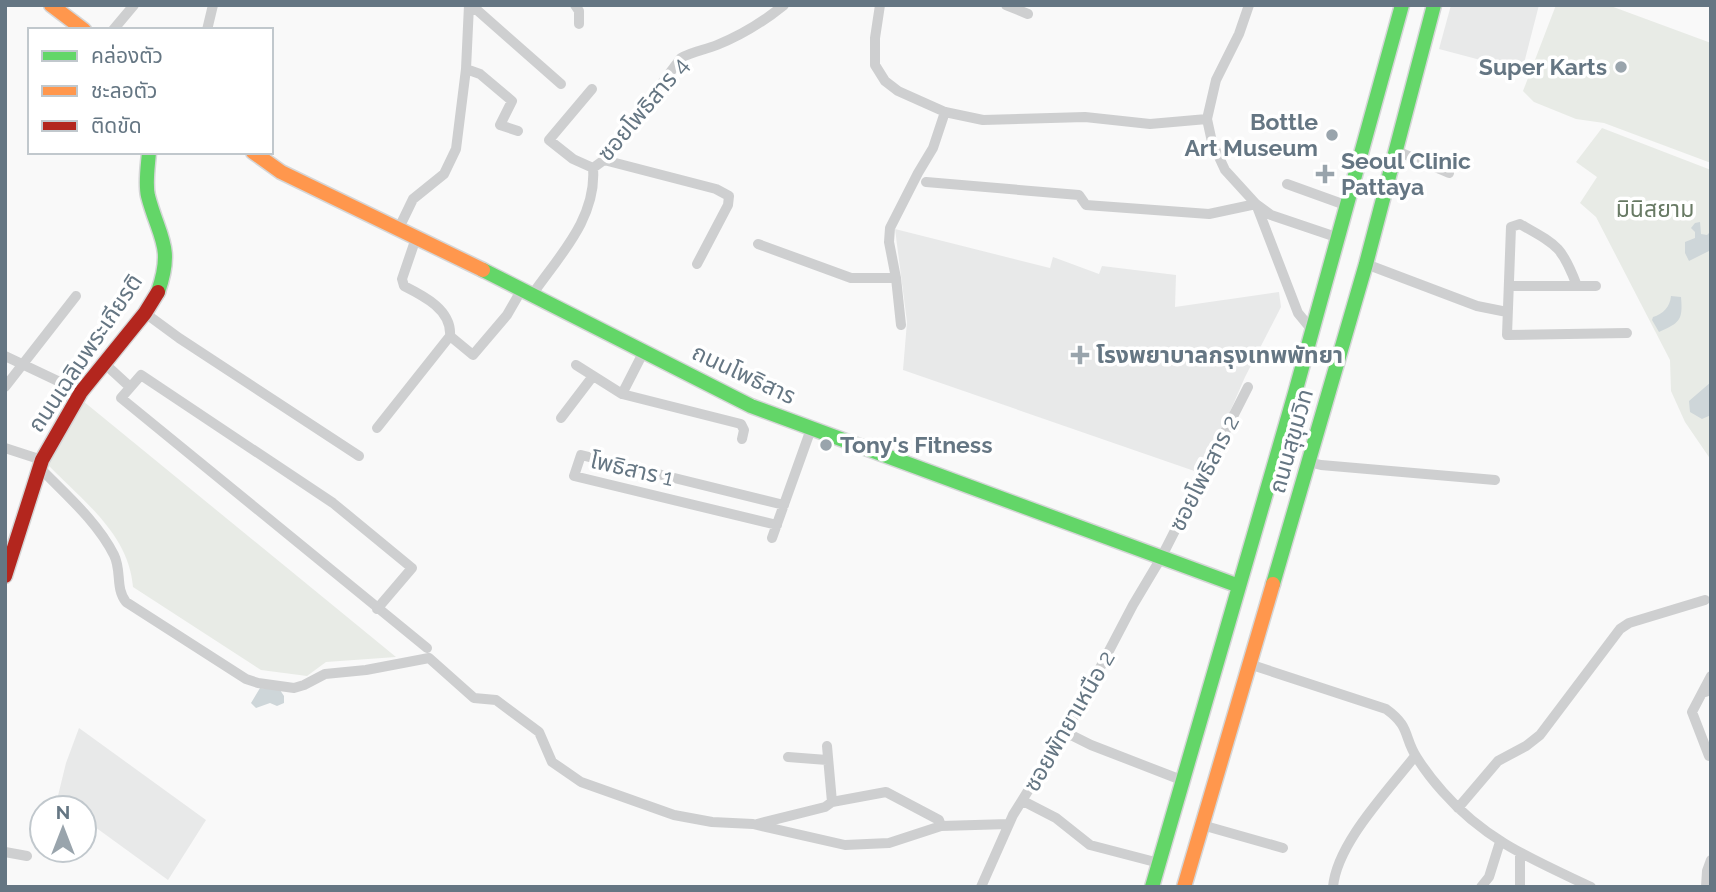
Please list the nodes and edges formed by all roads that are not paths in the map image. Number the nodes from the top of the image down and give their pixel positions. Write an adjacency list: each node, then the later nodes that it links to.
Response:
1 (134, 5): 15 (street)
2 (213, 5): 16 (street)
3 (575, 5): 13 (street)
4 (784, 5): 26 (street, ซอยโพธิสาร 4)
5 (880, 5): 20 (street)
6 (1007, 5): 12 (street)
7 (1249, 5): 21 (street)
8 (1402, 5): 32 (main road, ถนนสุขุมวิท)
9 (1434, 5): 23 (main road, ถนนสุขุมวิท)
10 (56, 6): 14 (main road)
11 (469, 7): 17 (street); 18 (street)
12 (1028, 14)
13 (579, 24)
14 (82, 28)
15 (115, 28)
16 (207, 28)
17 (466, 69): 22 (street); 33 (street)
18 (561, 84)
19 (592, 89): 27 (street)
20 (945, 112): 21 (street); 39 (street)
21 (1207, 119): 31 (street)
22 (518, 131)
23 (1397, 151): 28 (street); 38 (main road, ถนนสุขุมวิท)
24 (149, 154): 46 (main road, ถนนเฉลิมพระเกียรติ)
25 (256, 154): 33 (main road, ถนนโพธิสาร)
26 (604, 160): 27 (street, ซอยโพธิสาร 4); 37 (street)
27 (593, 168): 43 (street, ซอยโพธิสาร 4)
28 (1449, 173)
29 (926, 181): 31 (street)
30 (1287, 184): 32 (street)
31 (1256, 204): 35 (street); 48 (street)
32 (1348, 206): 35 (main road, ถนนสุขุมวิท)
33 (398, 230): 34 (main road, ถนนโพธิสาร)
34 (416, 238): 43 (main road, ถนนโพธิสาร); 50 (street)
35 (1339, 238): 48 (main road, ถนนสุขุมวิท)
36 (758, 244): 39 (street)
37 (697, 264)
38 (1366, 264): 45 (street); 68 (main road, ถนนสุขุมวิท)
39 (896, 278): 47 (street)
40 (1509, 286): 41 (street); 41 (street); 45 (street)
41 (1577, 286): 42 (street)
42 (1595, 286)
43 (527, 292): 50 (street, ซอยโพธิสาร 4); 51 (main road, ถนนโพธิสาร)
44 (76, 296): 54 (street)
45 (1507, 312): 49 (street)
46 (145, 313): 53 (main road, ถนนเฉลิมพระเกียรติ); 67 (street)
47 (901, 325)
48 (1312, 330): 76 (main road, ถนนสุขุมวิท)
49 (1627, 333)
50 (450, 336): 63 (street)
51 (644, 351): 61 (street); 64 (main road, ถนนโพธิสาร)
52 (5, 356): 54 (street)
53 (105, 364): 58 (street); 60 (main road, ถนนเฉลิมพระเกียรติ)
54 (23, 365): 57 (street); 60 (street)
55 (576, 365): 56 (street)
56 (593, 376): 61 (street); 62 (street)
57 (5, 387)
58 (130, 387): 78 (street); 78 (street)
59 (1248, 387): 74 (street, ซอยโพธิสาร 2)
60 (81, 392): 69 (main road, ถนนเฉลิมพระเกียรติ)
61 (622, 394): 65 (street)
62 (561, 418)
63 (377, 428)
64 (811, 429): 71 (street); 74 (main road, ถนนโพธิสาร)
65 (742, 439)
66 (5, 448): 69 (street)
67 (359, 456)
68 (1309, 462): 70 (street); 80 (main road, ถนนสุขุมวิท)
69 (41, 464): 75 (main road, ถนนเฉลิมพระเกียรติ); 93 (street)
70 (1495, 480)
71 (784, 505): 72 (street); 72 (street, โพธิสาร 1)
72 (777, 525): 73 (street)
73 (772, 538)
74 (1161, 558): 76 (main road, ถนนโพธิสาร); 83 (street, ซอยพัทยาเหนือ 2)
75 (5, 576)
76 (1239, 586): 89 (main road, ถนนสุขุมวิท)
77 (1704, 600): 92 (street)
78 (377, 609): 79 (street)
79 (427, 649)
80 (1249, 664): 86 (street); 95 (main road, ถนนสุขุมวิท)
81 (1711, 676): 82 (street)
82 (1707, 691): 85 (street)
83 (1065, 732): 89 (street); 90 (street, ซอยพัทยาเหนือ 2)
84 (827, 746): 88 (street)
85 (1711, 755)
86 (1415, 756): 92 (street); 107 (street)
87 (788, 757): 88 (street)
88 (827, 760): 91 (street)
89 (1184, 780): 103 (main road, ถนนสุขุมวิท)
90 (1023, 801): 94 (street, ซอยพัทยาเหนือ 2); 103 (street)
91 (832, 802): 93 (street); 96 (street)
92 (1458, 808): 97 (street)
93 (752, 824): 96 (street)
94 (1009, 824): 96 (street); 104 (street, ซอยพัทยาเหนือ 2)
95 (1202, 825): 98 (street); 106 (main road, ถนนสุขุมวิท)
96 (940, 826)
97 (1500, 842): 100 (street); 108 (street)
98 (1283, 848)
99 (5, 852): 101 (street)
100 (1520, 853): 109 (street); 110 (street)
101 (27, 856)
102 (1711, 860): 111 (street)
103 (1159, 863): 105 (main road, ถนนสุขุมวิท)
104 (981, 887)
105 (1152, 887)
106 (1184, 887)
107 (1333, 887)
108 (1481, 887)
109 (1520, 887)
110 (1591, 887)
111 (1706, 887)

